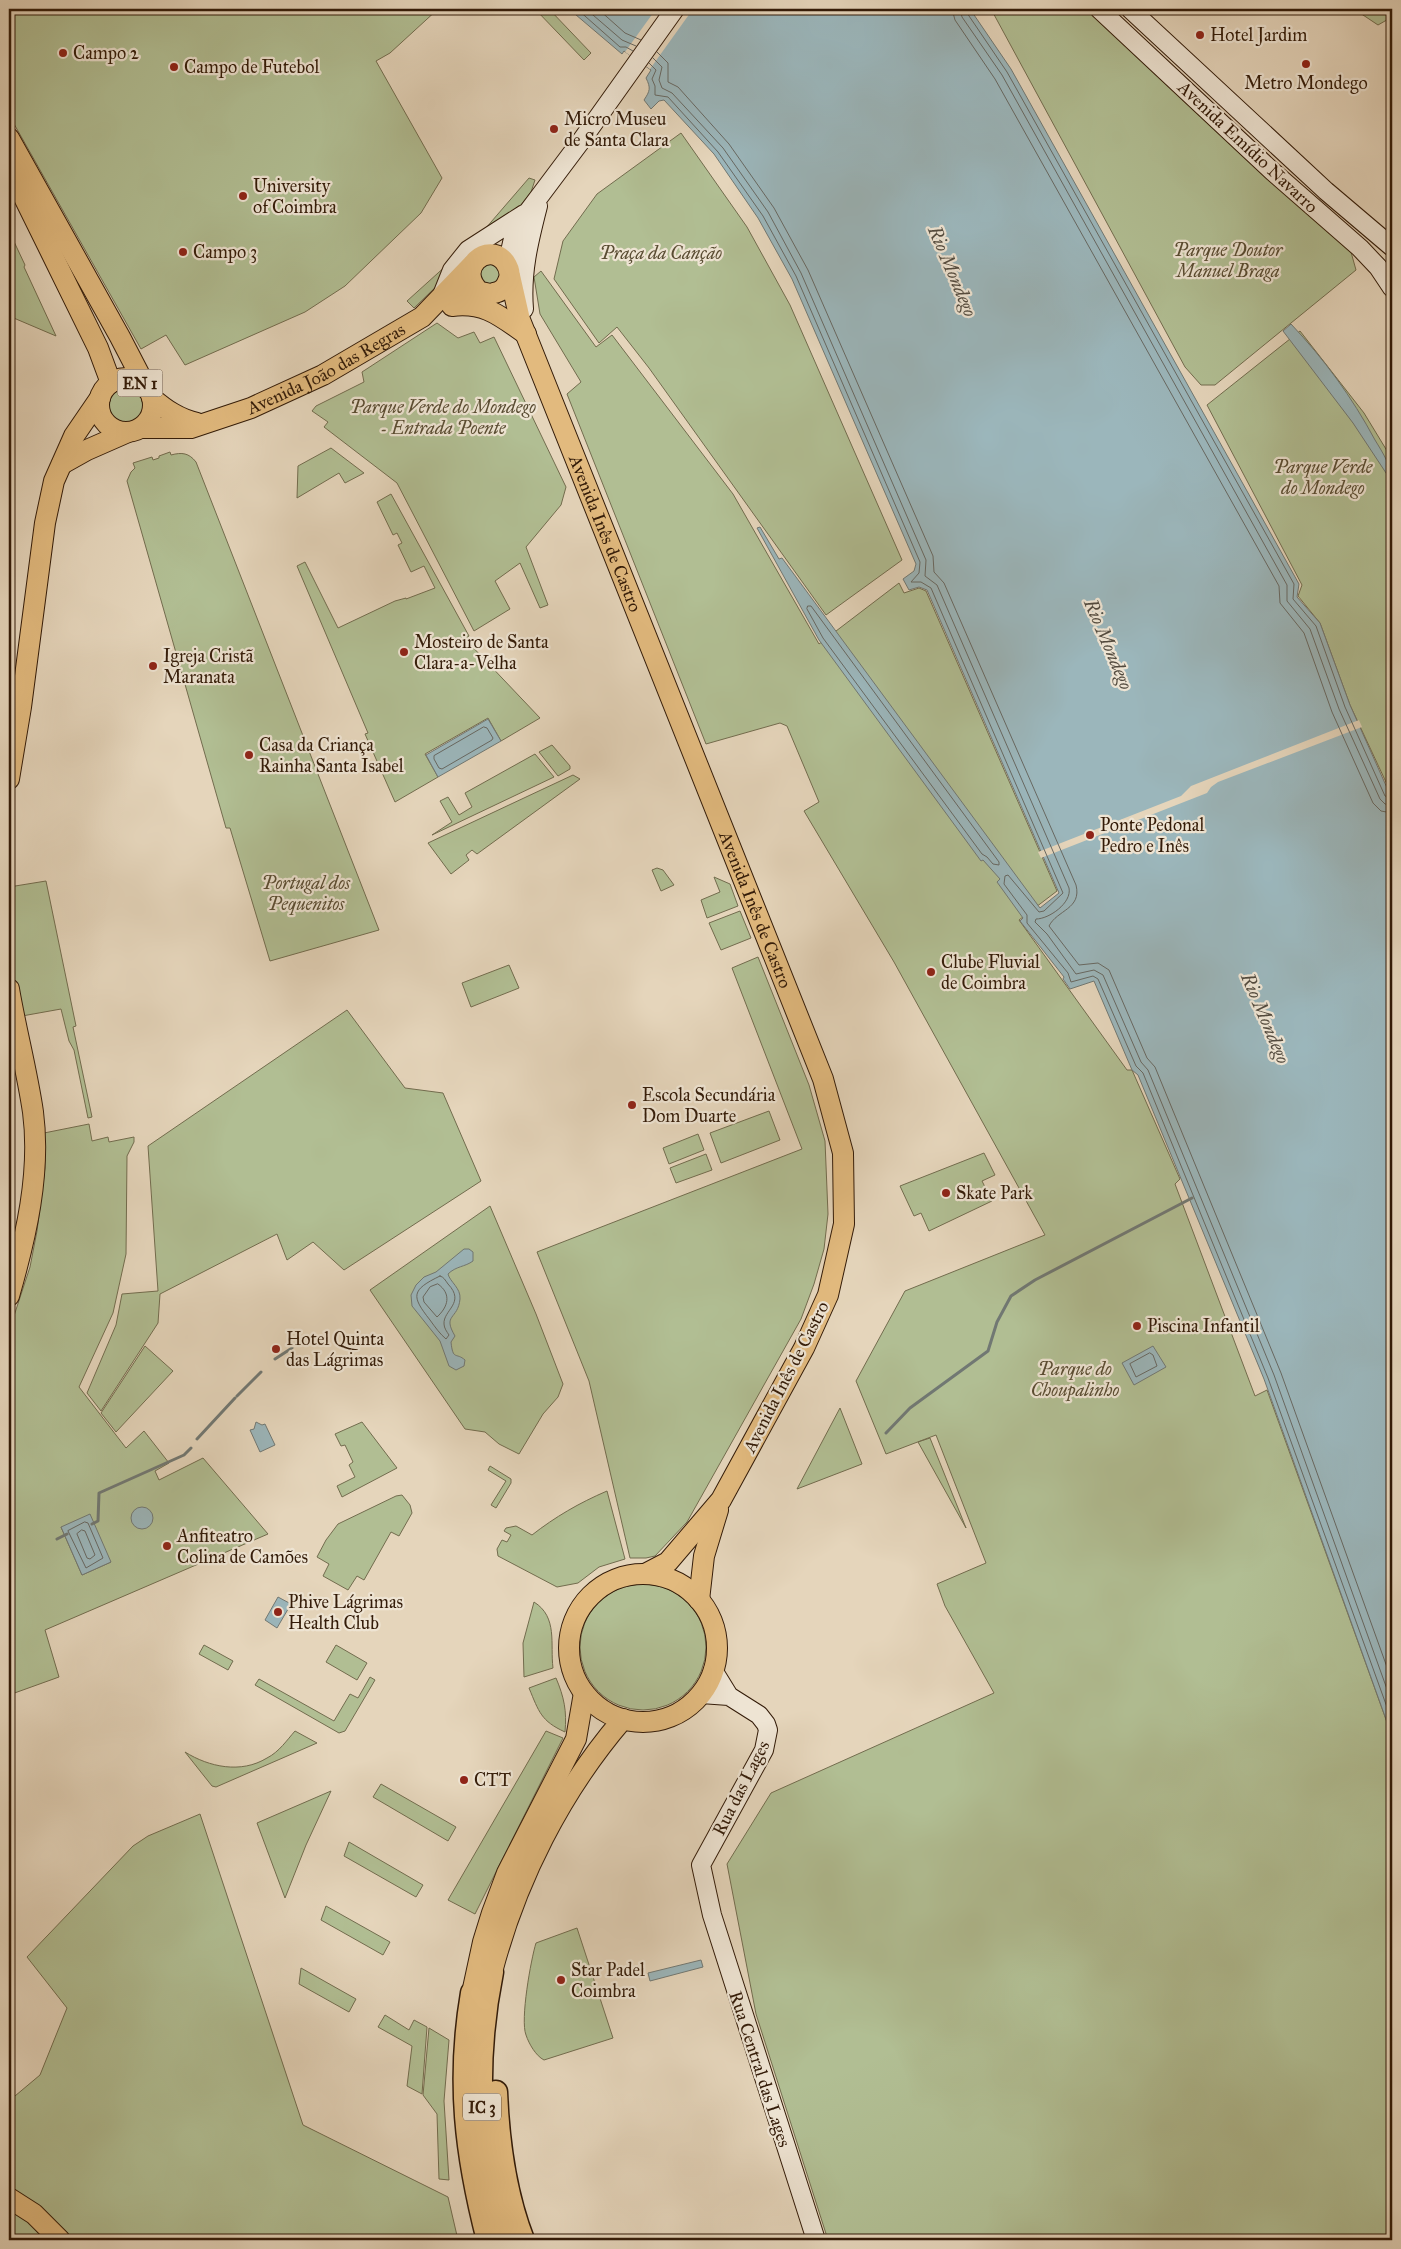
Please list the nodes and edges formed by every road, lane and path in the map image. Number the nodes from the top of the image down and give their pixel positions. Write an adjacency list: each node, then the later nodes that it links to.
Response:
1 (674, 9): 6 (main road, Avenida João das Regras)
2 (1099, 9): 12 (main road, Avenida Emídio Navarro)
3 (1130, 9): 9 (main road, Avenida Emídio Navarro)
4 (9, 138): 20 (main road)
5 (9, 167): 19 (main road)
6 (540, 196): 7 (main road, Avenida João das Regras); 18 (main road)
7 (527, 213): 8 (main road, Avenida João das Regras); 16 (main road)
8 (514, 234): 11 (main road, Avenida João das Regras); 13 (main road, Avenida João das Regras)
9 (1392, 247)
10 (1392, 253): 12 (main road)
11 (480, 259): 13 (main road); 15 (main road); 16 (main road, Avenida João das Regras)
12 (1378, 267): 14 (main road, Avenida Emídio Navarro)
13 (508, 271): 15 (main road); 18 (main road, Avenida Inês de Castro)
14 (1392, 288)
15 (487, 293): 16 (main road); 18 (main road, Avenida Inês de Castro)
16 (440, 300): 17 (main road, Avenida João das Regras)
17 (422, 318): 18 (main road); 21 (main road, Avenida João das Regras)
18 (523, 327): 27 (main road, Avenida Inês de Castro)
19 (105, 391): 20 (main road, EN 1); 22 (main road, EN 1); 23 (main road, EN 1)
20 (149, 394): 21 (main road); 22 (main road, EN 1)
21 (202, 424): 22 (main road, Avenida João das Regras)
22 (134, 430): 23 (main road)
23 (62, 464): 24 (main road, EN 1)
24 (9, 779)
25 (9, 988): 26 (main road)
26 (9, 1296)
27 (721, 1500): 28 (main road, Avenida Inês de Castro); 29 (main road, Avenida Inês de Castro)
28 (645, 1574): 29 (main road); 31 (main road)
29 (699, 1600): 30 (main road)
30 (713, 1670): 32 (main road); 33 (main road, Rua das Lages)
31 (584, 1693): 34 (main road); 37 (main road)
32 (700, 1694): 33 (main road, Rua das Lages); 34 (main road)
33 (729, 1696): 35 (main road, Rua das Lages)
34 (623, 1719): 36 (main road)
35 (707, 1896): 45 (main road, Rua Central das Lages)
36 (492, 1972): 43 (highway, IC 3); 44 (highway, IC 3)
37 (472, 1993): 38 (highway)
38 (465, 2039): 41 (highway, IC 3); 42 (highway, IC 3)
39 (9, 2198): 40 (main road)
40 (60, 2240)
41 (472, 2240)
42 (488, 2240)
43 (506, 2240)
44 (523, 2240)
45 (816, 2240)

